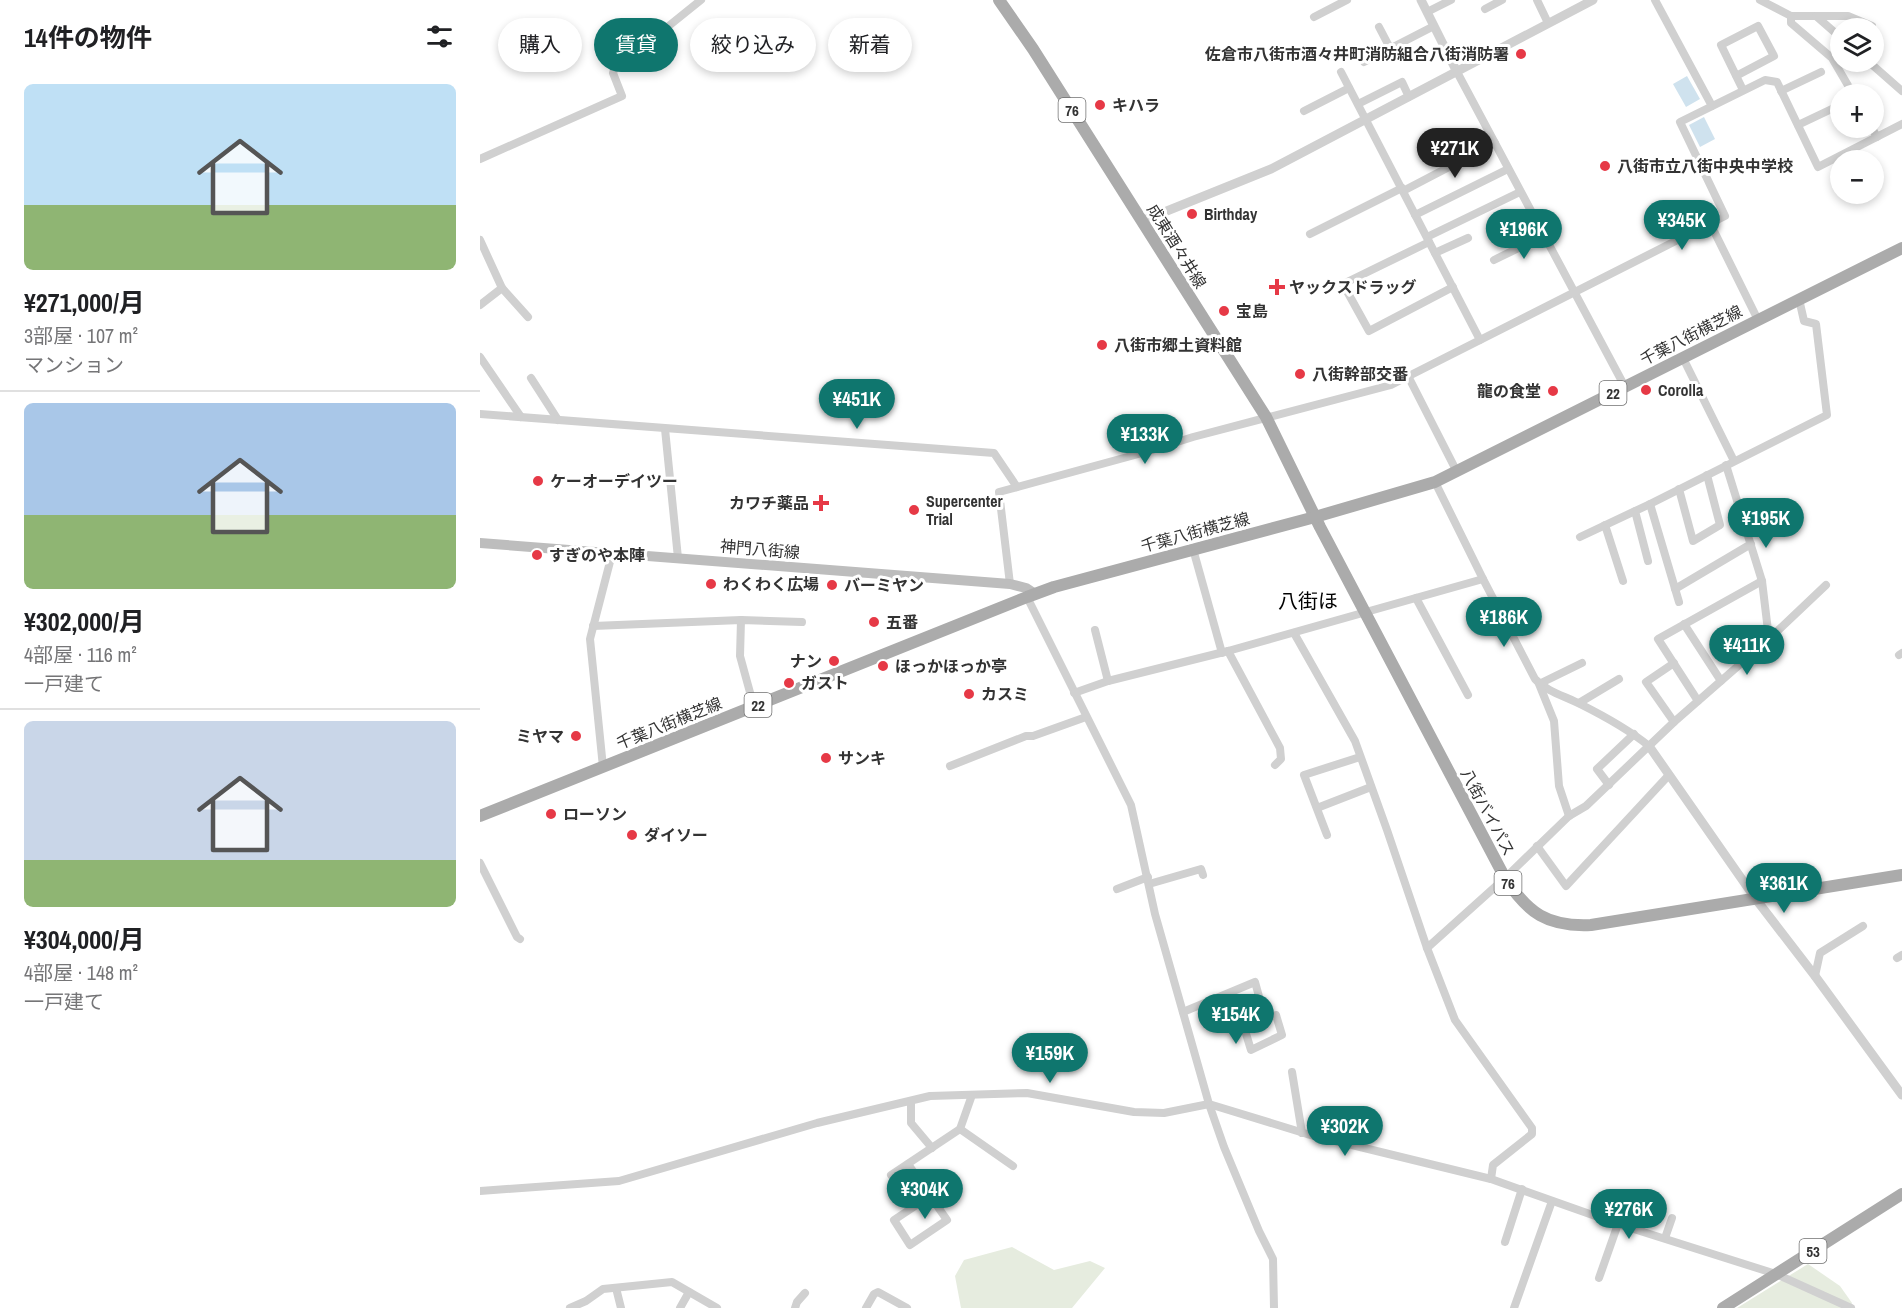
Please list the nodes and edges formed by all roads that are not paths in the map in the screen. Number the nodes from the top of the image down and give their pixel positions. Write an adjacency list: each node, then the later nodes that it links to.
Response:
1 (701, 0): 44 (street)
2 (999, 0): 49 (main road, 成東酒々井線 / 76)
3 (1347, 0): 15 (street)
4 (1421, 0): 12 (street)
5 (1452, 0): 12 (street)
6 (1502, 0): 11 (street)
7 (1537, 0): 17 (street)
8 (1593, 0): 17 (street)
9 (1655, 0): 35 (street)
10 (1760, 0): 13 (street)
11 (1485, 9)
12 (1427, 12): 18 (street)
13 (1791, 16): 14 (street); 28 (street)
14 (1816, 16): 16 (street); 20 (street)
15 (1314, 17)
16 (1853, 18)
17 (1548, 24): 24 (street)
18 (1434, 26): 21 (street); 24 (street)
19 (1379, 27): 21 (street)
20 (1830, 28)
21 (1390, 48): 22 (street)
22 (1364, 62)
23 (1341, 72): 29 (street)
24 (1457, 72): 33 (street); 43 (street)
25 (1821, 72): 31 (street)
26 (1880, 72): 32 (street)
27 (1736, 76): 27 (street); 30 (street)
28 (1847, 84)
29 (1349, 88): 34 (street); 37 (street)
30 (1743, 90): 31 (street); 35 (street)
31 (1781, 91): 40 (street)
32 (1902, 91)
33 (1409, 97): 34 (street); 38 (street)
34 (1358, 104): 38 (street)
35 (1712, 106): 50 (street)
36 (1830, 110): 40 (street)
37 (1304, 111)
38 (1366, 120): 46 (street); 49 (street)
39 (1902, 124): 41 (street)
40 (1798, 125): 42 (street)
41 (1884, 133)
42 (1875, 138)
43 (1495, 143): 45 (street); 46 (street)
44 (480, 159)
45 (1508, 169): 47 (street); 48 (street)
46 (1402, 190): 48 (street); 51 (street)
47 (1520, 192): 52 (street); 54 (street)
48 (1416, 215): 54 (street)
49 (1142, 221): 74 (main road, 成東酒々井線 / 76)
50 (1710, 224): 61 (street); 65 (street)
51 (1310, 234)
52 (1543, 236): 58 (street); 61 (street)
53 (1468, 238): 57 (street)
54 (1428, 239): 57 (street); 59 (street)
55 (480, 240): 60 (street)
56 (1902, 248): 62 (main road, 千葉八街横芝線 / 22)
57 (1435, 253): 59 (street)
58 (1494, 260)
59 (1453, 287): 66 (street)
60 (502, 288): 63 (street); 64 (street)
61 (1575, 292): 66 (street); 71 (street)
62 (1799, 299): 65 (main road, 千葉八街横芝線 / 22); 77 (street)
63 (480, 305)
64 (528, 317)
65 (1758, 320): 68 (main road, 千葉八街横芝線 / 22)
66 (1480, 340): 69 (street)
67 (480, 357): 73 (street)
68 (1683, 358): 71 (main road, 千葉八街横芝線 / 22); 77 (street)
69 (1408, 376): 74 (street); 79 (street)
70 (531, 378): 75 (street)
71 (1625, 387): 79 (main road, 千葉八街横芝線 / 22)
72 (480, 414): 73 (street)
73 (521, 417): 75 (street)
74 (1266, 417): 82 (street); 86 (main road, 成東酒々井線 / 76)
75 (558, 420): 76 (street)
76 (665, 429): 82 (street); 93 (street)
77 (1734, 461): 78 (street)
78 (1726, 465): 80 (street); 90 (street)
79 (1457, 472): 81 (main road, 千葉八街横芝線 / 22)
80 (1707, 475): 83 (street); 83 (street)
81 (1435, 482): 86 (main road, 千葉八街横芝線 / 22); 95 (street)
82 (1017, 487): 98 (street)
83 (1679, 489): 84 (street)
84 (1650, 504): 85 (street); 100 (street)
85 (1635, 511): 87 (street); 94 (street)
86 (1315, 517): 91 (main road, 千葉八街横芝線 / 22); 104 (main road, 八街バイパス / 76)
87 (1605, 525): 88 (street); 96 (street)
88 (1580, 537)
89 (480, 543): 92 (main road, 神門八街線)
90 (1751, 544): 97 (street); 100 (street)
91 (1193, 549): 101 (main road, 千葉八街横芝線 / 22); 112 (street)
92 (612, 554): 93 (main road, 神門八街線); 108 (street)
93 (678, 558): 98 (main road, 神門八街線)
94 (1648, 561)
95 (1483, 579): 102 (street); 118 (street)
96 (1623, 581)
97 (1762, 581): 107 (street); 111 (street)
98 (1010, 584): 101 (main road, 神門八街線)
99 (1826, 585): 111 (street)
100 (1675, 589): 103 (street)
101 (1031, 595): 119 (street); 123 (main road, 千葉八街横芝線 / 22)
102 (1416, 598): 104 (street); 120 (street)
103 (1679, 602)
104 (1364, 612): 110 (street); 143 (main road, 八街バイパス / 76)
105 (741, 620): 106 (street); 108 (street); 123 (street)
106 (802, 622)
107 (1684, 624): 114 (street); 117 (street)
108 (593, 626): 131 (street)
109 (1095, 630): 116 (street)
110 (1294, 633): 112 (street); 128 (street)
111 (1769, 639): 117 (street)
112 (1225, 652): 116 (street); 129 (street)
113 (1582, 663): 118 (street)
114 (1674, 663): 121 (street); 125 (street)
115 (1619, 679): 122 (street)
116 (1108, 681): 119 (street)
117 (1721, 681): 121 (street)
118 (1539, 684): 122 (street); 137 (street)
119 (1074, 693): 124 (street)
120 (1468, 695)
121 (1698, 701): 125 (street)
122 (1579, 703): 126 (street)
123 (754, 707): 131 (main road, 千葉八街横芝線 / 22)
124 (1086, 717): 130 (street); 144 (street)
125 (1674, 722): 127 (street)
126 (1634, 734): 127 (street); 133 (street)
127 (1649, 746): 132 (street); 133 (street)
128 (1360, 757): 134 (street); 135 (street)
129 (1275, 765)
130 (950, 766)
131 (603, 767): 136 (main road, 千葉八街横芝線 / 22)
132 (1668, 776): 139 (street); 146 (street)
133 (1609, 784): 137 (street)
134 (1371, 787): 135 (street); 149 (street)
135 (1317, 808): 138 (street)
136 (480, 816)
137 (1569, 816): 139 (street)
138 (1327, 835)
139 (1537, 846): 143 (street)
140 (480, 863): 148 (street)
141 (1902, 874): 146 (main road, 八街バイパス / 76)
142 (1203, 875): 144 (street)
143 (1505, 878): 146 (main road, 八街バイパス / 76); 149 (street)
144 (1149, 880): 145 (street); 151 (street)
145 (1117, 889)
146 (1755, 898): 150 (street)
147 (1863, 926): 150 (street)
148 (520, 939)
149 (1427, 948): 164 (street)
150 (1815, 976): 155 (street)
151 (1183, 1012): 152 (street); 157 (street)
152 (1265, 1018): 152 (street)
153 (1292, 1072): 159 (street)
154 (972, 1095): 156 (street); 157 (street); 158 (street)
155 (1902, 1095)
156 (911, 1101): 160 (street); 166 (street)
157 (1209, 1104): 159 (street); 189 (street)
158 (960, 1129): 160 (street); 162 (street)
159 (1302, 1133): 164 (street)
160 (932, 1148): 161 (street)
161 (908, 1164): 163 (street); 168 (street)
162 (1013, 1166)
163 (891, 1175)
164 (1491, 1179): 165 (street)
165 (1522, 1189): 169 (street); 175 (street)
166 (480, 1191)
167 (1902, 1194): 176 (main road, 53)
168 (930, 1196): 168 (street)
169 (1552, 1201): 172 (street); 190 (street)
170 (1646, 1209): 173 (street)
171 (1671, 1218): 174 (street)
172 (1618, 1224): 173 (street); 177 (street)
173 (1640, 1230): 174 (street)
174 (1665, 1238): 176 (street)
175 (1504, 1242)
176 (1776, 1274): 191 (main road, 53); 192 (street)
177 (1599, 1278)
178 (616, 1288): 179 (street); 181 (street); 183 (street)
179 (689, 1292): 184 (street); 185 (street)
180 (805, 1293): 186 (street)
181 (587, 1304): 182 (street)
182 (570, 1308)
183 (621, 1308)
184 (680, 1308)
185 (716, 1308)
186 (795, 1308)
187 (866, 1308): 188 (street)
188 (908, 1308)
189 (1274, 1308)
190 (1514, 1308)
191 (1723, 1308)
192 (1851, 1308)

